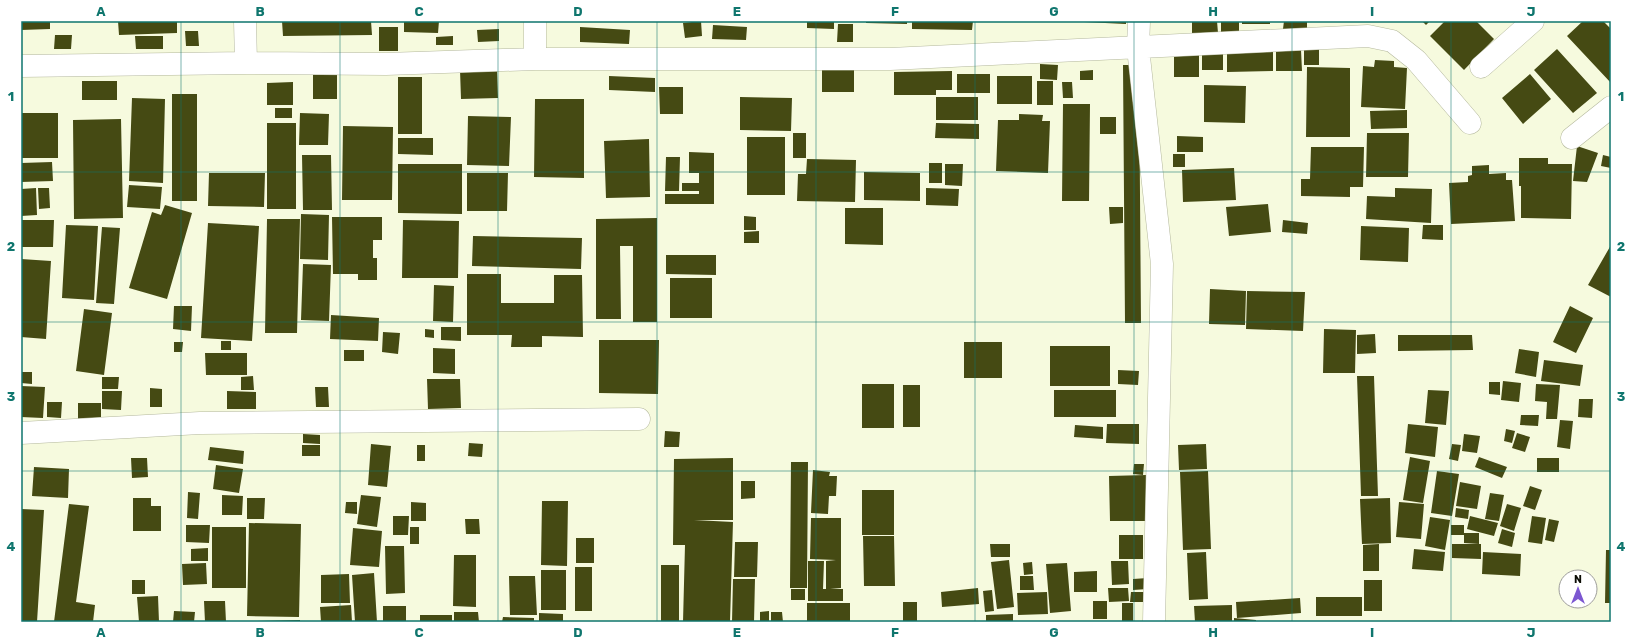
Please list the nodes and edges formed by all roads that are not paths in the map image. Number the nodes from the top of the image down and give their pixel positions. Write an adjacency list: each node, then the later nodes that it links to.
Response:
1 (245, 21): 7 (street)
2 (536, 21): 6 (street)
3 (1138, 21): 5 (street)
4 (1533, 21): 9 (street)
5 (1138, 48): 6 (street); 11 (street); 15 (street)
6 (535, 59): 7 (street)
7 (246, 63): 8 (street)
8 (21, 66)
9 (1481, 67)
10 (1611, 107): 12 (street)
11 (1470, 123)
12 (1572, 138)
13 (639, 419): 14 (street)
14 (21, 433)
15 (1154, 622)

